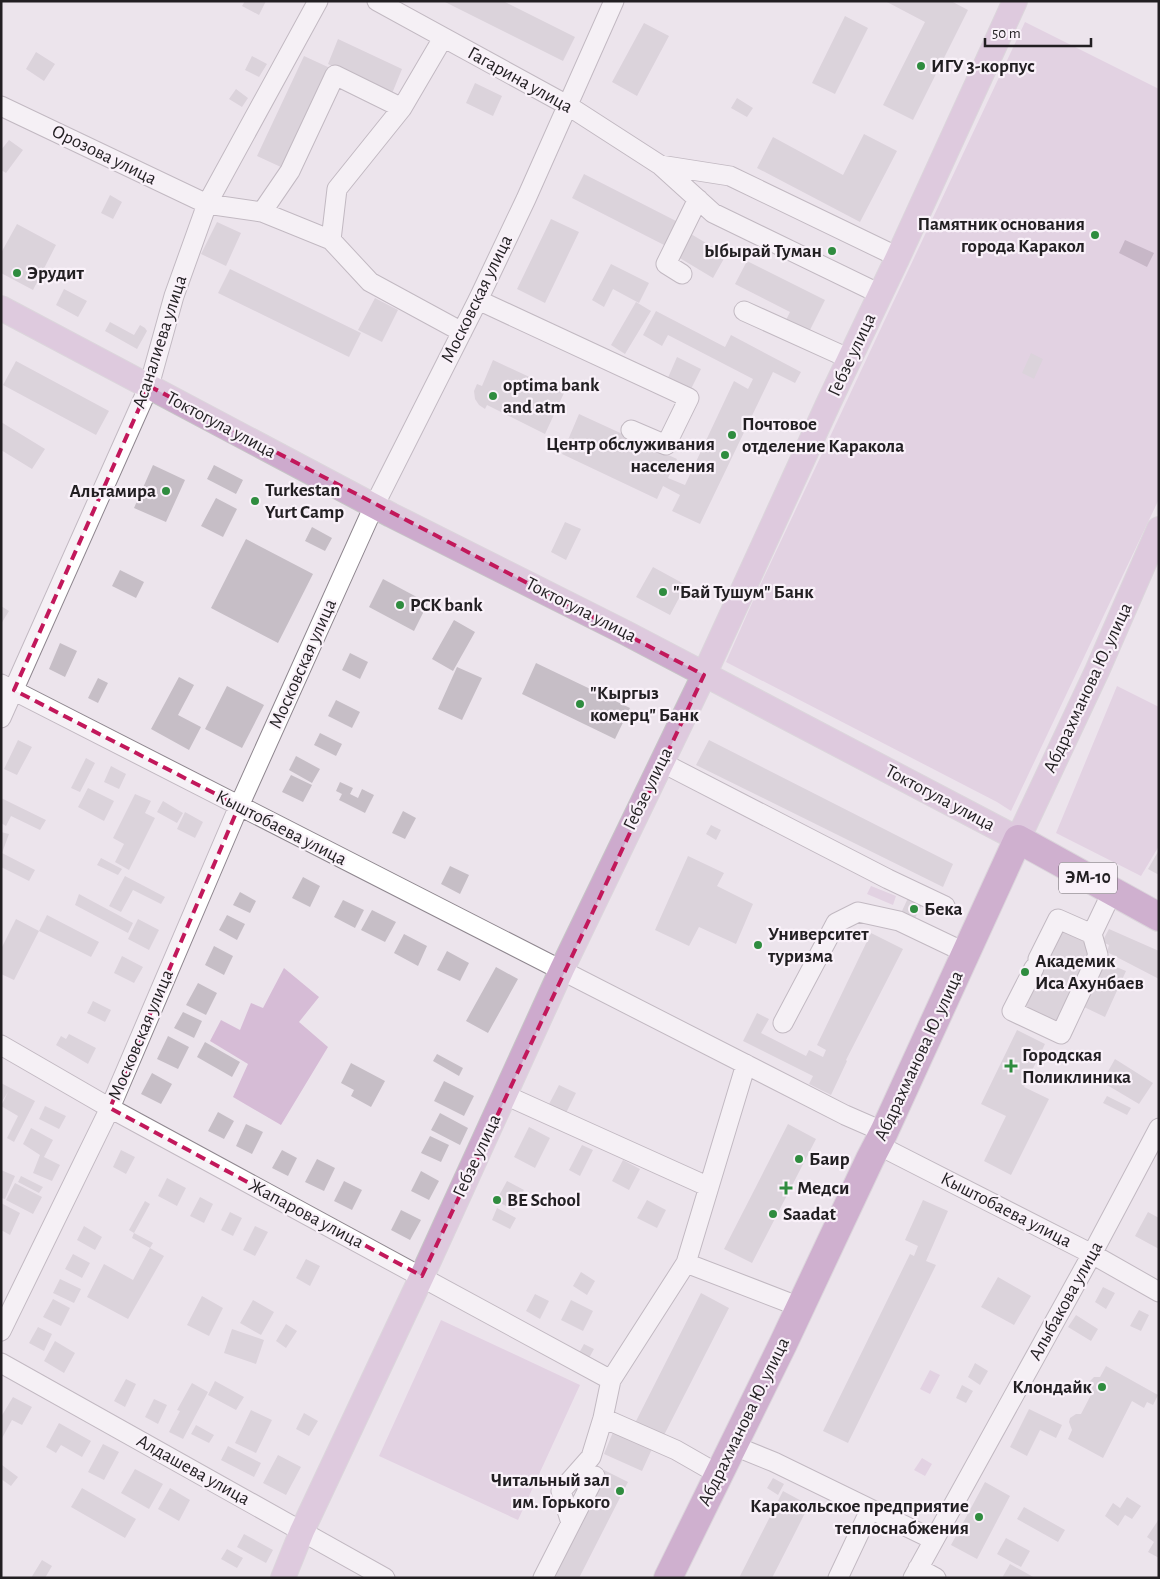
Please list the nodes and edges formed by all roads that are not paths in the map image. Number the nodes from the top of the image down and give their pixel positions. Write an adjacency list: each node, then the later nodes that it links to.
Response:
1 (318, 1): 11 (street, Асаналиева улица)
2 (377, 1): 5 (street, Гагарина улица)
3 (614, 1): 6 (street, Московская улица)
4 (1016, 1): 14 (main road, Гебзе улица)
5 (443, 38): 6 (street, Гагарина улица); 8 (street)
6 (567, 105): 9 (street, Гагарина улица); 17 (street, Московская улица)
7 (1, 106): 11 (street, Орозова улица)
8 (402, 108): 12 (street); 13 (street)
9 (660, 165): 10 (street, Гагарина улица); 14 (street, Гагарина улица)
10 (698, 199): 15 (street); 16 (street, Гагарина улица)
11 (207, 204): 12 (street, Орозова улица); 22 (street, Асаналиева улица)
12 (262, 212): 13 (street, Орозова улица)
13 (331, 240): 20 (street)
14 (898, 257): 16 (main road, Гебзе улица)
15 (682, 274)
16 (880, 294): 21 (main road, Гебзе улица)
17 (478, 300): 20 (street, Московская улица); 23 (street)
18 (1, 308): 22 (main road, Токтогула улица)
19 (744, 311): 21 (street)
20 (462, 332): 24 (street, Московская улица)
21 (850, 359): 26 (main road, Гебзе улица)
22 (149, 386): 24 (main road, Токтогула улица); 27 (street, Асаналиева улица)
23 (631, 430)
24 (374, 506): 26 (main road, Токтогула улица); 30 (street, Московская улица)
25 (1159, 529): 31 (main road, Абдрахманова Ю. улица)
26 (704, 675): 29 (main road, Гебзе улица); 31 (main road, Токтогула улица)
27 (8, 687): 28 (street, Асаналиева улица); 30 (street, Кыштобаева улица)
28 (1, 718)
29 (661, 762): 33 (street); 37 (main road, Гебзе улица)
30 (239, 806): 37 (street, Кыштобаева улица); 42 (street, Московская улица)
31 (1018, 839): 32 (highway, Токтогула улица / ЭМ-10); 36 (highway, Абдрахманова Ю. улица)
32 (1112, 892): 34 (highway, Токтогула улица / ЭМ-10); 35 (street)
33 (945, 906)
34 (1159, 917)
35 (1092, 934): 35 (street)
36 (966, 953): 38 (street); 44 (highway, Абдрахманова Ю. улица)
37 (562, 969): 40 (street, Кыштобаева улица); 41 (main road, Гебзе улица)
38 (782, 1023)
39 (1, 1045): 42 (street, Жапарова улица)
40 (746, 1064): 44 (street, Кыштобаева улица); 45 (street)
41 (505, 1095): 45 (street); 48 (main road, Гебзе улица)
42 (110, 1108): 48 (street, Жапарова улица); 51 (street, Московская улица)
43 (1159, 1128): 46 (street, Алыбакова улица)
44 (881, 1138): 46 (street, Кыштобаева улица); 50 (highway, Абдрахманова Ю. улица)
45 (709, 1187): 47 (street)
46 (1092, 1254): 49 (street, Кыштобаева улица); 61 (street, Алыбакова улица)
47 (686, 1263): 50 (street); 53 (street)
48 (422, 1276): 53 (street, Жапарова улица); 60 (main road, Гебзе улица)
49 (1159, 1292)
50 (800, 1307): 55 (highway, Абдрахманова Ю. улица)
51 (1, 1331)
52 (1, 1363): 60 (street, Алдашева улица)
53 (612, 1380): 54 (street)
54 (603, 1418): 56 (street); 59 (street)
55 (732, 1445): 56 (highway, Абдрахманова Ю. улица); 58 (street)
56 (718, 1474): 66 (highway, Абдрахманова Ю. улица)
57 (594, 1476): 59 (street)
58 (870, 1510): 61 (street); 67 (street)
59 (571, 1523): 65 (street)
60 (302, 1531): 63 (main road, Гебзе улица); 64 (street, Алдашева улица)
61 (934, 1540): 62 (street, Алыбакова улица)
62 (916, 1573): 68 (street)
63 (282, 1578)
64 (384, 1578)
65 (543, 1578)
66 (668, 1578)
67 (838, 1578)
68 (936, 1578)

